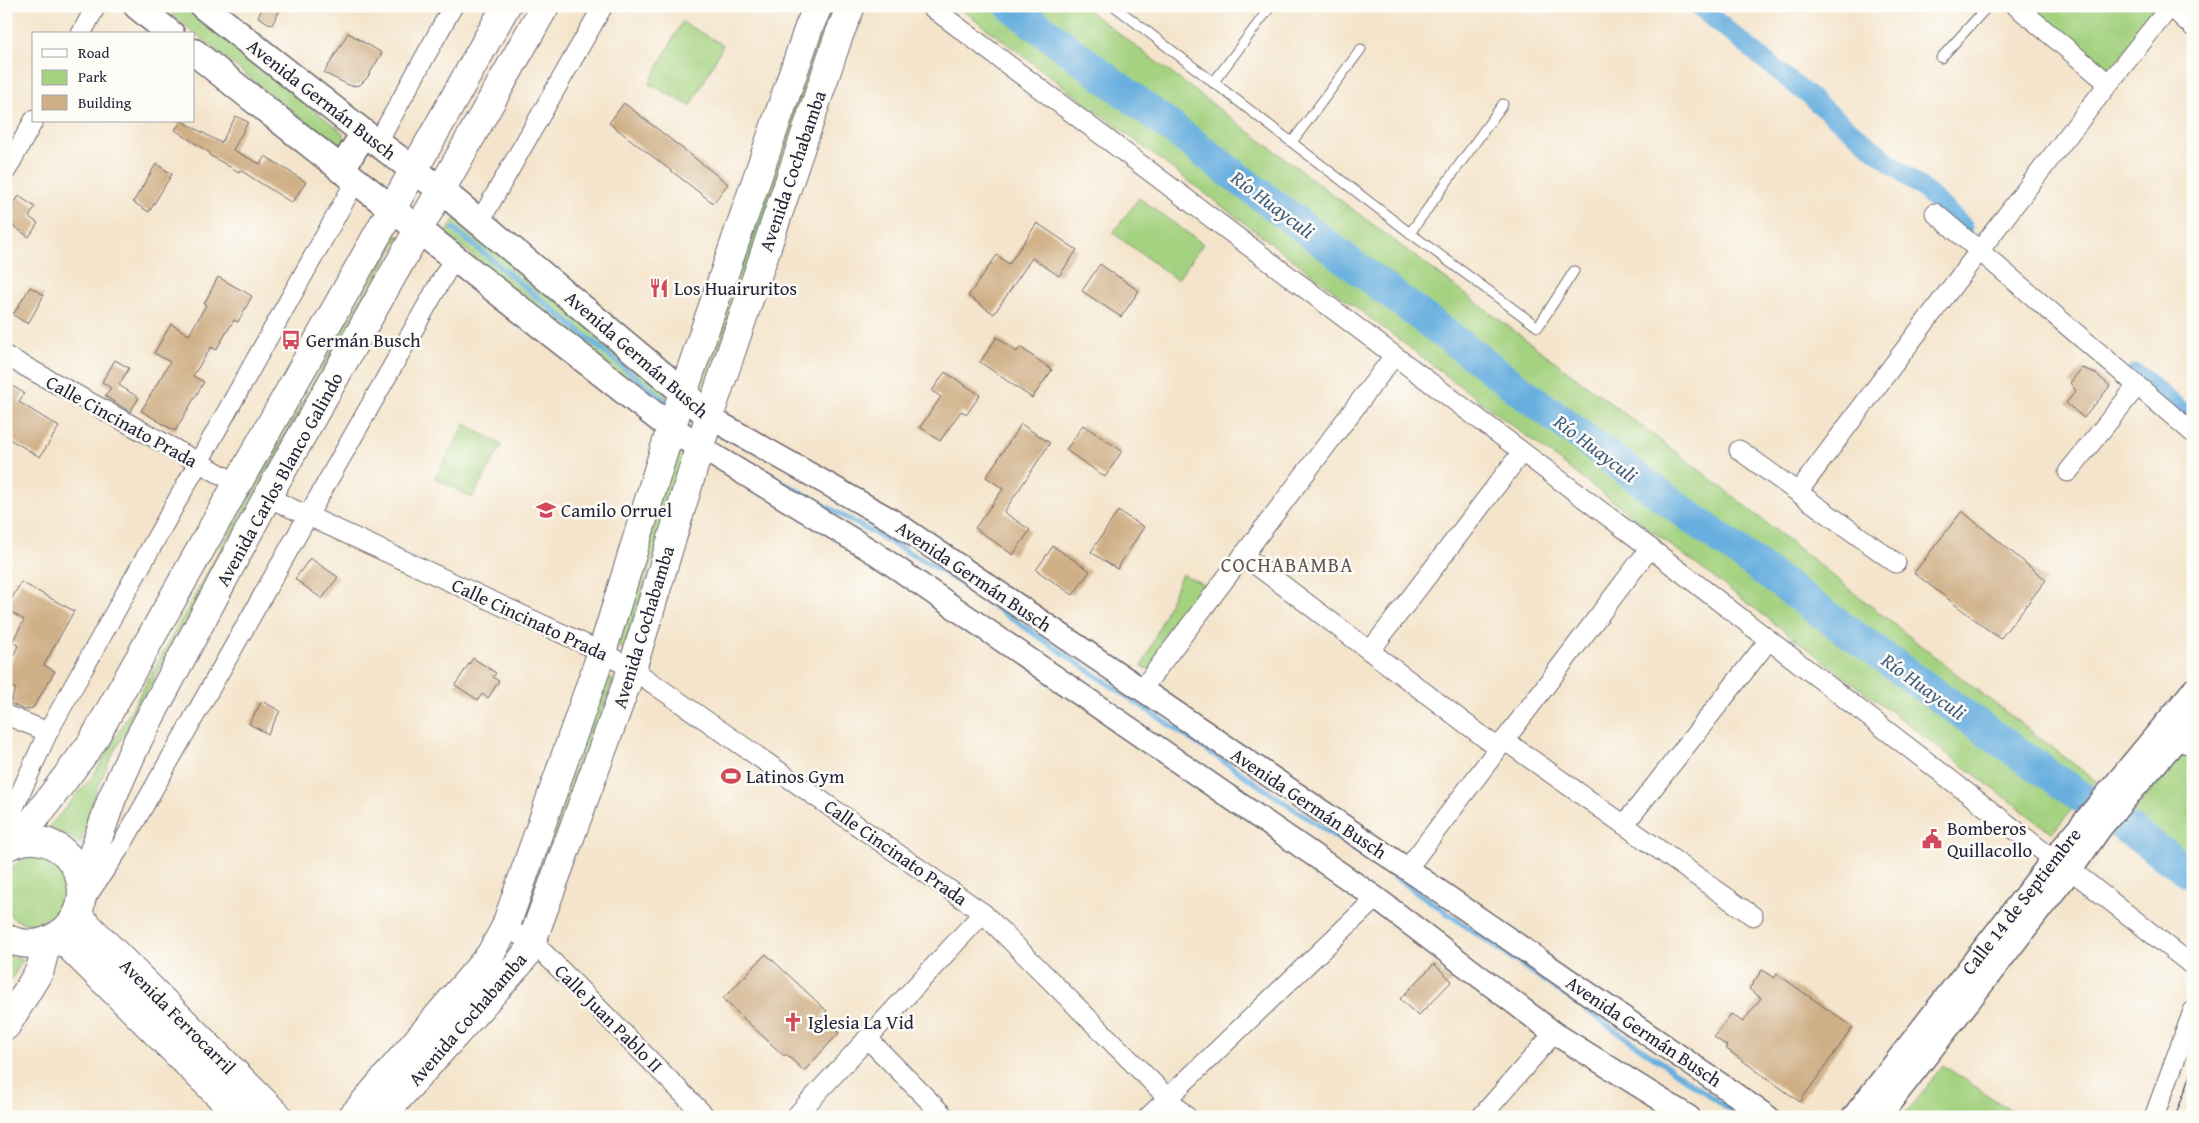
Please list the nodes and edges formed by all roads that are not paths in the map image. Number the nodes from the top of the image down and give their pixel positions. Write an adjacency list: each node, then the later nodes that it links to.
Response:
1 (96, 6): 17 (street)
2 (137, 6): 18 (main road)
3 (203, 6): 26 (main road, Avenida Germán Busch)
4 (453, 6): 26 (street)
5 (506, 6): 28 (main road, Avenida Carlos Blanco Galindo)
6 (545, 6): 31 (main road, Avenida Carlos Blanco Galindo)
7 (603, 6): 34 (street)
8 (818, 6): 43 (main road, Avenida Cochabamba)
9 (851, 6): 44 (main road, Avenida Cochabamba)
10 (930, 6): 41 (street)
11 (1114, 6): 22 (lane)
12 (1271, 6): 22 (lane)
13 (1988, 6): 21 (lane)
14 (2016, 6): 23 (street)
15 (2170, 6): 16 (street); 23 (street)
16 (2193, 27)
17 (82, 32)
18 (169, 32)
19 (1360, 49): 27 (lane)
20 (195, 53): 30 (main road, Avenida Germán Busch)
21 (1942, 58)
22 (1212, 83): 27 (lane)
23 (2108, 83): 37 (street)
24 (1504, 104): 36 (lane)
25 (33, 122): 29 (street)
26 (371, 138): 28 (main road, Avenida Germán Busch); 30 (main road)
27 (1292, 142): 36 (lane)
28 (415, 170): 31 (main road, Avenida Germán Busch); 32 (main road, Avenida Carlos Blanco Galindo)
29 (6, 171)
30 (348, 176): 32 (main road, Avenida Germán Busch); 50 (street)
31 (441, 190): 34 (main road, Avenida Germán Busch); 35 (main road, Avenida Carlos Blanco Galindo)
32 (391, 209): 35 (main road, Avenida Germán Busch); 52 (main road, Avenida Carlos Blanco Galindo)
33 (1935, 213): 37 (street)
34 (480, 221): 43 (main road, Avenida Germán Busch)
35 (419, 229): 38 (main road, Avenida Germán Busch); 54 (main road, Avenida Carlos Blanco Galindo)
36 (1410, 233): 39 (lane)
37 (1979, 250): 42 (street); 53 (street)
38 (455, 256): 45 (main road, Avenida Germán Busch); 55 (street)
39 (1574, 271)
40 (6, 356): 50 (street, Calle Cincinato Prada)
41 (1394, 356): 49 (street); 57 (street)
42 (2136, 386): 46 (street); 51 (street)
43 (683, 392): 44 (main road, Avenida Germán Busch); 45 (main road, Avenida Cochabamba)
44 (709, 417): 47 (main road, Avenida Cochabamba); 63 (street, Avenida Germán Busch)
45 (671, 428): 47 (main road, Avenida Germán Busch); 61 (main road, Avenida Cochabamba)
46 (2193, 433)
47 (700, 447): 62 (main road, Avenida Cochabamba); 74 (street, Avenida Germán Busch)
48 (1739, 450): 53 (street)
49 (1522, 452): 56 (street); 60 (street)
50 (199, 464): 52 (street, Calle Cincinato Prada); 67 (street)
51 (2068, 472)
52 (238, 484): 71 (main road, Avenida Carlos Blanco Galindo)
53 (1798, 492): 58 (street)
54 (267, 497): 55 (street, Calle Cincinato Prada); 75 (main road, Avenida Carlos Blanco Galindo)
55 (307, 516): 61 (street, Calle Cincinato Prada); 75 (street)
56 (1650, 548): 59 (street); 69 (street)
57 (1243, 555): 60 (street); 63 (street)
58 (1896, 563)
59 (1769, 640): 70 (street); 72 (street)
60 (1370, 651): 69 (street)
61 (602, 652): 62 (street, Calle Cincinato Prada); 78 (main road, Avenida Cochabamba)
62 (632, 669): 76 (street, Calle Cincinato Prada); 81 (main road, Avenida Cochabamba)
63 (1142, 689): 73 (street, Avenida Germán Busch)
64 (2193, 690): 68 (street, Calle 14 de Septiembre)
65 (6, 715): 67 (street)
66 (2193, 721): 68 (street, Calle 14 de Septiembre)
67 (48, 732): 71 (street)
68 (2177, 738): 72 (street, Calle 14 de Septiembre)
69 (1501, 744): 70 (street); 73 (street)
70 (1624, 825): 77 (street)
71 (10, 838): 75 (main road)
72 (2062, 864): 82 (street); 100 (street, Calle 14 de Septiembre); 101 (street, Calle 14 de Septiembre)
73 (1407, 868): 99 (street, Avenida Germán Busch)
74 (1376, 898): 85 (street, Avenida Germán Busch); 87 (street)
75 (80, 902): 80 (main road); 89 (main road, Avenida Ferrocarril)
76 (983, 913): 86 (street); 87 (street, Calle Cincinato Prada)
77 (1753, 916)
78 (505, 928): 81 (street, Calle Juan Pablo II); 90 (main road, Avenida Cochabamba)
79 (6, 938): 80 (main road)
80 (53, 938): 84 (main road); 88 (main road, Avenida Ferrocarril)
81 (532, 941): 91 (main road, Avenida Cochabamba); 92 (street, Calle Juan Pablo II)
82 (2193, 966)
83 (2193, 1011): 102 (street)
84 (6, 1026)
85 (1554, 1033): 97 (street); 98 (street, Avenida Germán Busch)
86 (867, 1038): 93 (street); 94 (street)
87 (1168, 1097): 95 (street); 96 (street, Calle Cincinato Prada)
88 (241, 1117)
89 (279, 1117)
90 (352, 1117)
91 (381, 1117)
92 (706, 1117)
93 (795, 1117)
94 (945, 1117)
95 (1148, 1117)
96 (1187, 1117)
97 (1480, 1117)
98 (1689, 1117)
99 (1768, 1117)
100 (1853, 1117)
101 (1879, 1117)
102 (2154, 1117)

